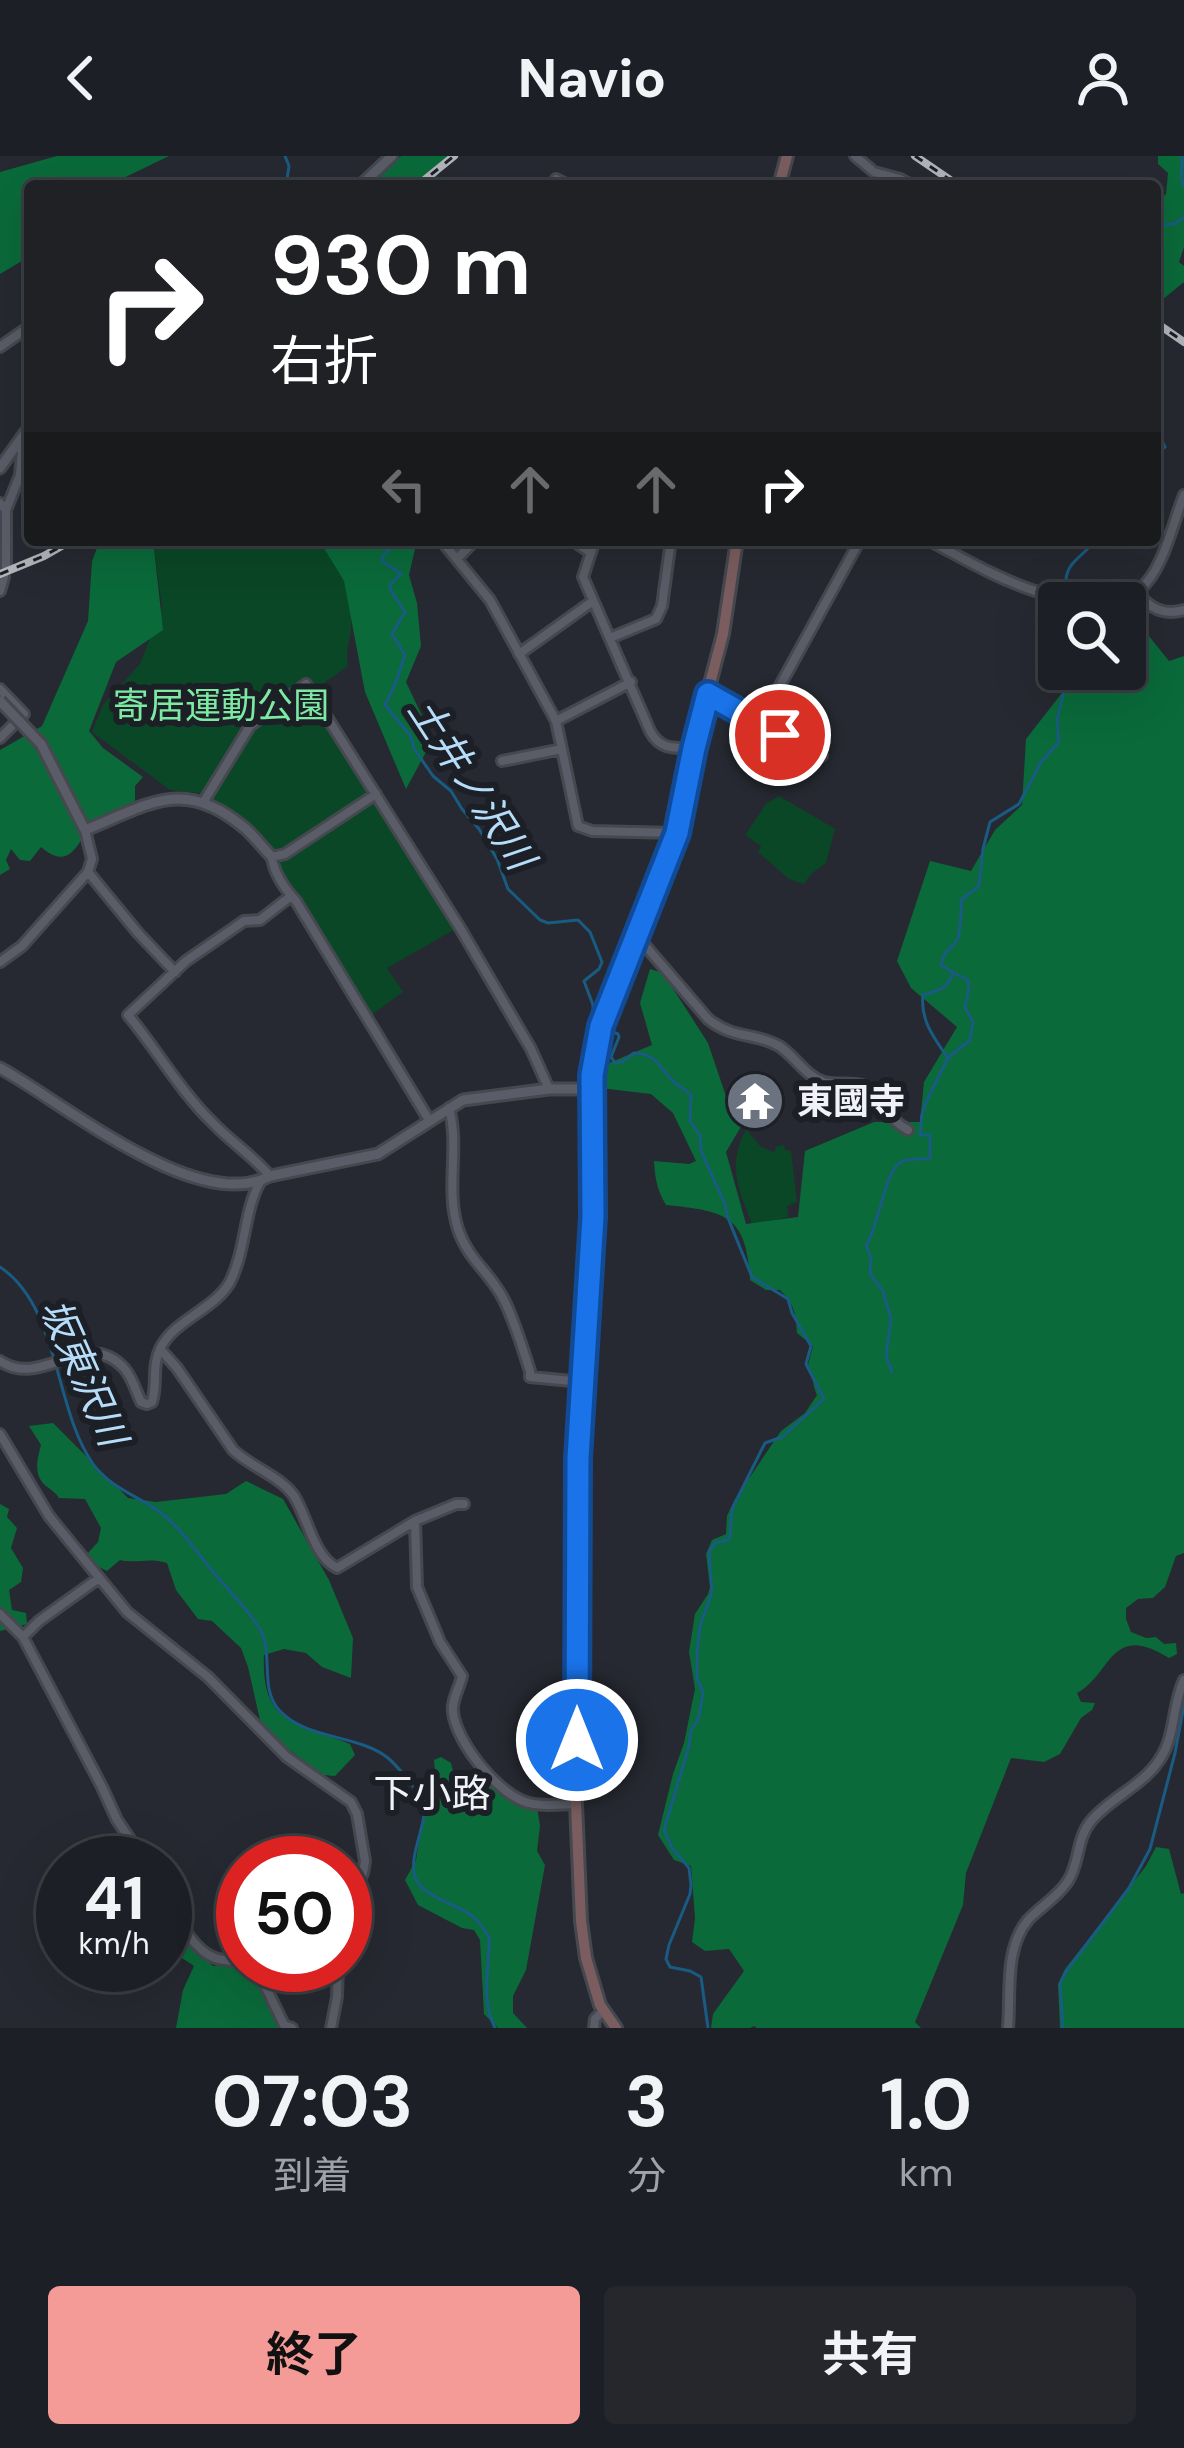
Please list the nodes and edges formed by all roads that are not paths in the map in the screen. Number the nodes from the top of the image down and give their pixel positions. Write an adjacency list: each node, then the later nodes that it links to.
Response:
1 (392, 156): 3 (street)
2 (855, 156): 4 (street)
3 (366, 180)
4 (903, 180)
5 (24, 434): 7 (street)
6 (24, 446): 9 (street)
7 (0, 468)
8 (1184, 495): 20 (street)
9 (3, 506): 21 (street)
10 (446, 546): 19 (street)
11 (469, 546): 19 (street)
12 (581, 546): 18 (street)
13 (593, 546): 18 (street)
14 (670, 546): 26 (street)
15 (736, 546): 30 (main road)
16 (857, 546): 33 (street)
17 (940, 546): 22 (street)
18 (591, 553): 23 (street)
19 (457, 559): 27 (street)
20 (1146, 583)
21 (0, 591)
22 (1038, 591)
23 (593, 601): 26 (street); 27 (street)
24 (1146, 604): 25 (street)
25 (1184, 610)
26 (610, 638): 28 (street)
27 (519, 654): 32 (street)
28 (631, 682): 32 (street); 35 (street)
29 (0, 689): 34 (street)
30 (708, 694): 33 (street); 35 (main road)
31 (0, 701): 41 (street, bridge)
32 (556, 721): 36 (street)
33 (760, 722): 37 (street)
34 (0, 738)
35 (694, 748): 42 (main road)
36 (562, 749): 38 (street); 42 (street)
37 (822, 756)
38 (502, 761)
39 (376, 794): 40 (street); 43 (street); 50 (street)
40 (205, 801): 41 (street); 43 (street)
41 (85, 830): 44 (street)
42 (677, 833): 46 (main road)
43 (272, 857): 45 (street)
44 (88, 872): 47 (street); 48 (street)
45 (291, 896): 48 (street); 53 (street)
46 (637, 936): 51 (main road); 54 (street)
47 (0, 962)
48 (175, 971): 55 (street)
49 (0, 1068): 55 (street)
50 (549, 1089): 51 (street); 52 (street)
51 (592, 1089): 58 (main road)
52 (449, 1108): 53 (street); 58 (street)
53 (429, 1120): 55 (street)
54 (908, 1130)
55 (265, 1179): 56 (street)
56 (160, 1349): 57 (street); 61 (street)
57 (0, 1361)
58 (582, 1382): 66 (main road)
59 (0, 1434): 62 (street)
60 (464, 1504): 61 (street)
61 (415, 1521): 66 (street)
62 (99, 1578): 64 (street); 68 (street)
63 (0, 1614): 64 (street)
64 (23, 1637): 67 (street)
65 (1184, 1679): 78 (street)
66 (576, 1804): 73 (main road)
67 (128, 1836)
68 (361, 1836)
69 (192, 1935): 70 (street)
70 (216, 1959)
71 (268, 1992): 74 (street)
72 (337, 1992): 75 (street)
73 (604, 2011): 76 (street); 77 (main road)
74 (292, 2028)
75 (331, 2028)
76 (593, 2028)
77 (616, 2028)
78 (1008, 2028)

